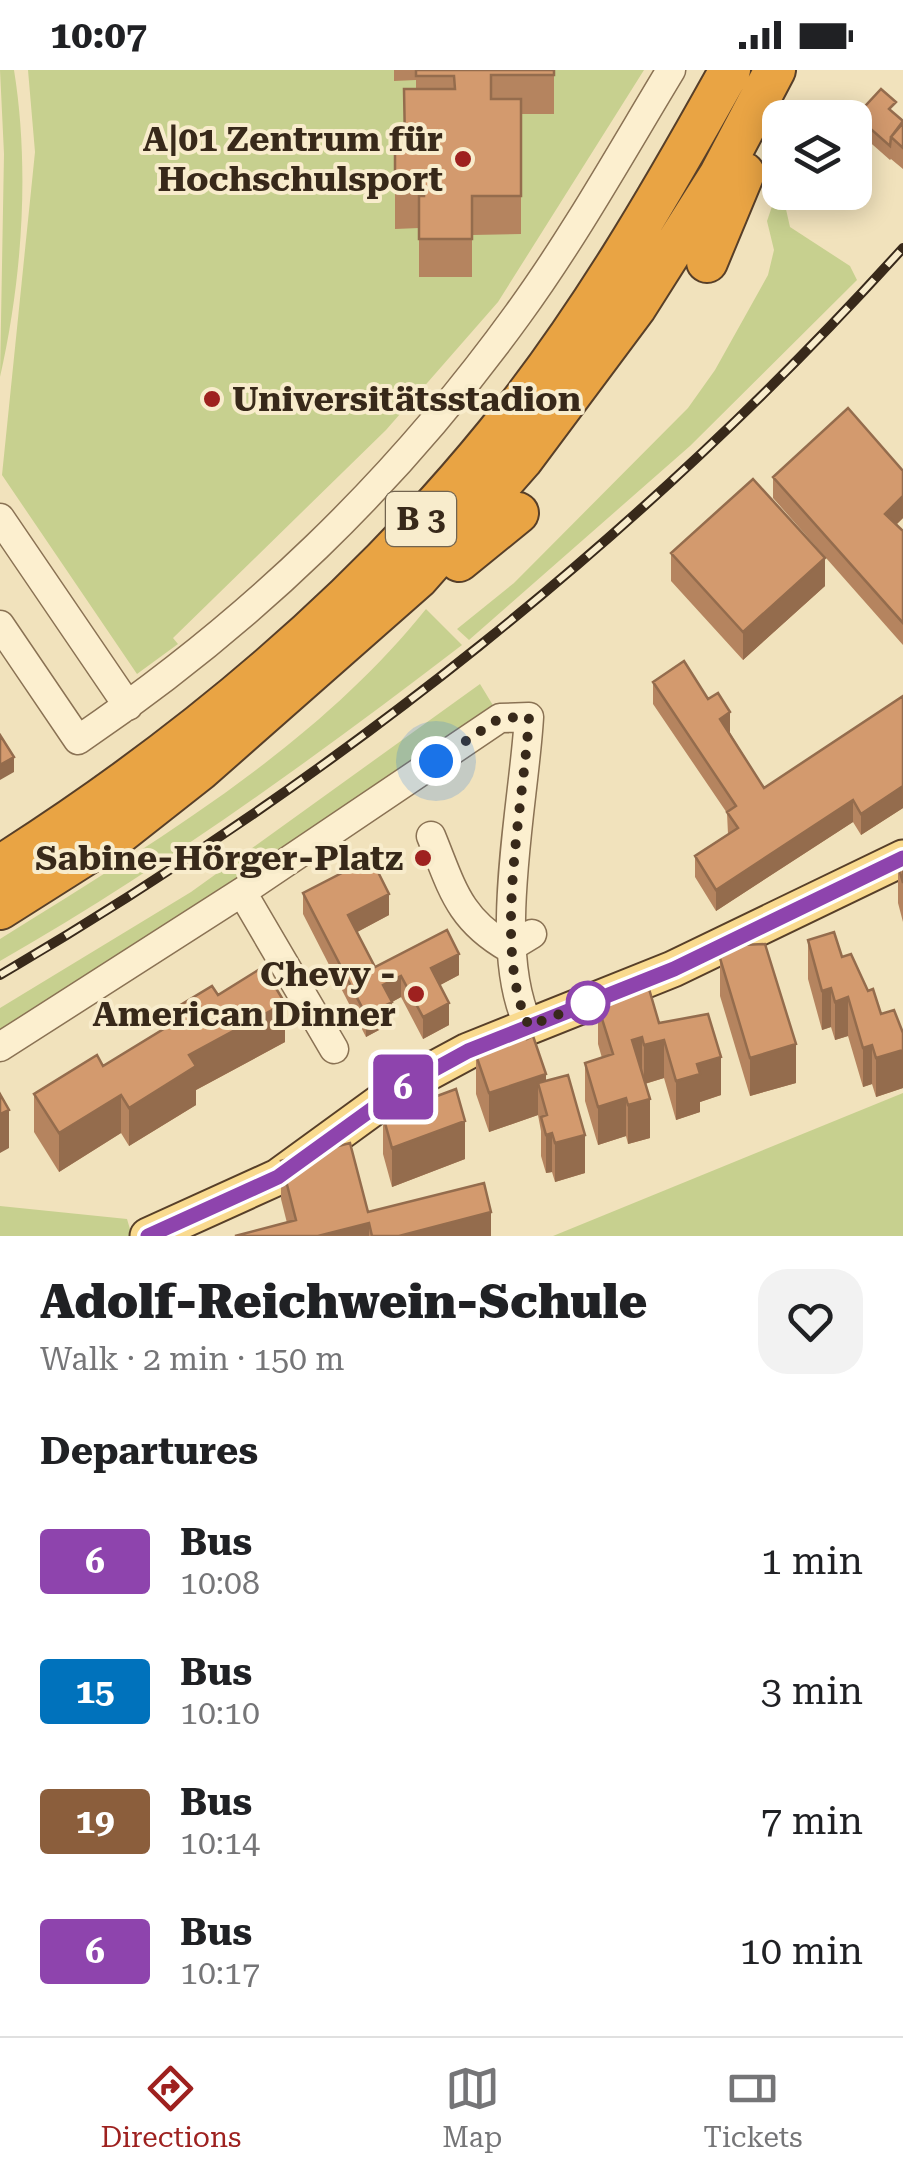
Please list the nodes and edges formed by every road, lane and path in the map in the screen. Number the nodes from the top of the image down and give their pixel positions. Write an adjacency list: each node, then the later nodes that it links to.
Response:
1 (671, 70): 10 (street)
2 (730, 70): 13 (highway, B 3)
3 (774, 70): 9 (highway, B 3)
4 (797, 70): 5 (highway)
5 (707, 262)
6 (518, 513): 9 (highway)
7 (0, 518): 10 (street)
8 (0, 625): 10 (street)
9 (329, 659): 15 (highway, B 3)
10 (128, 706)
11 (431, 836): 16 (street)
12 (903, 858): 17 (main road)
13 (0, 866)
14 (242, 892): 16 (street); 18 (street); 19 (street)
15 (0, 908)
16 (520, 941): 17 (street)
17 (529, 1026): 20 (main road)
18 (0, 1047)
19 (334, 1048)
20 (148, 1236)

